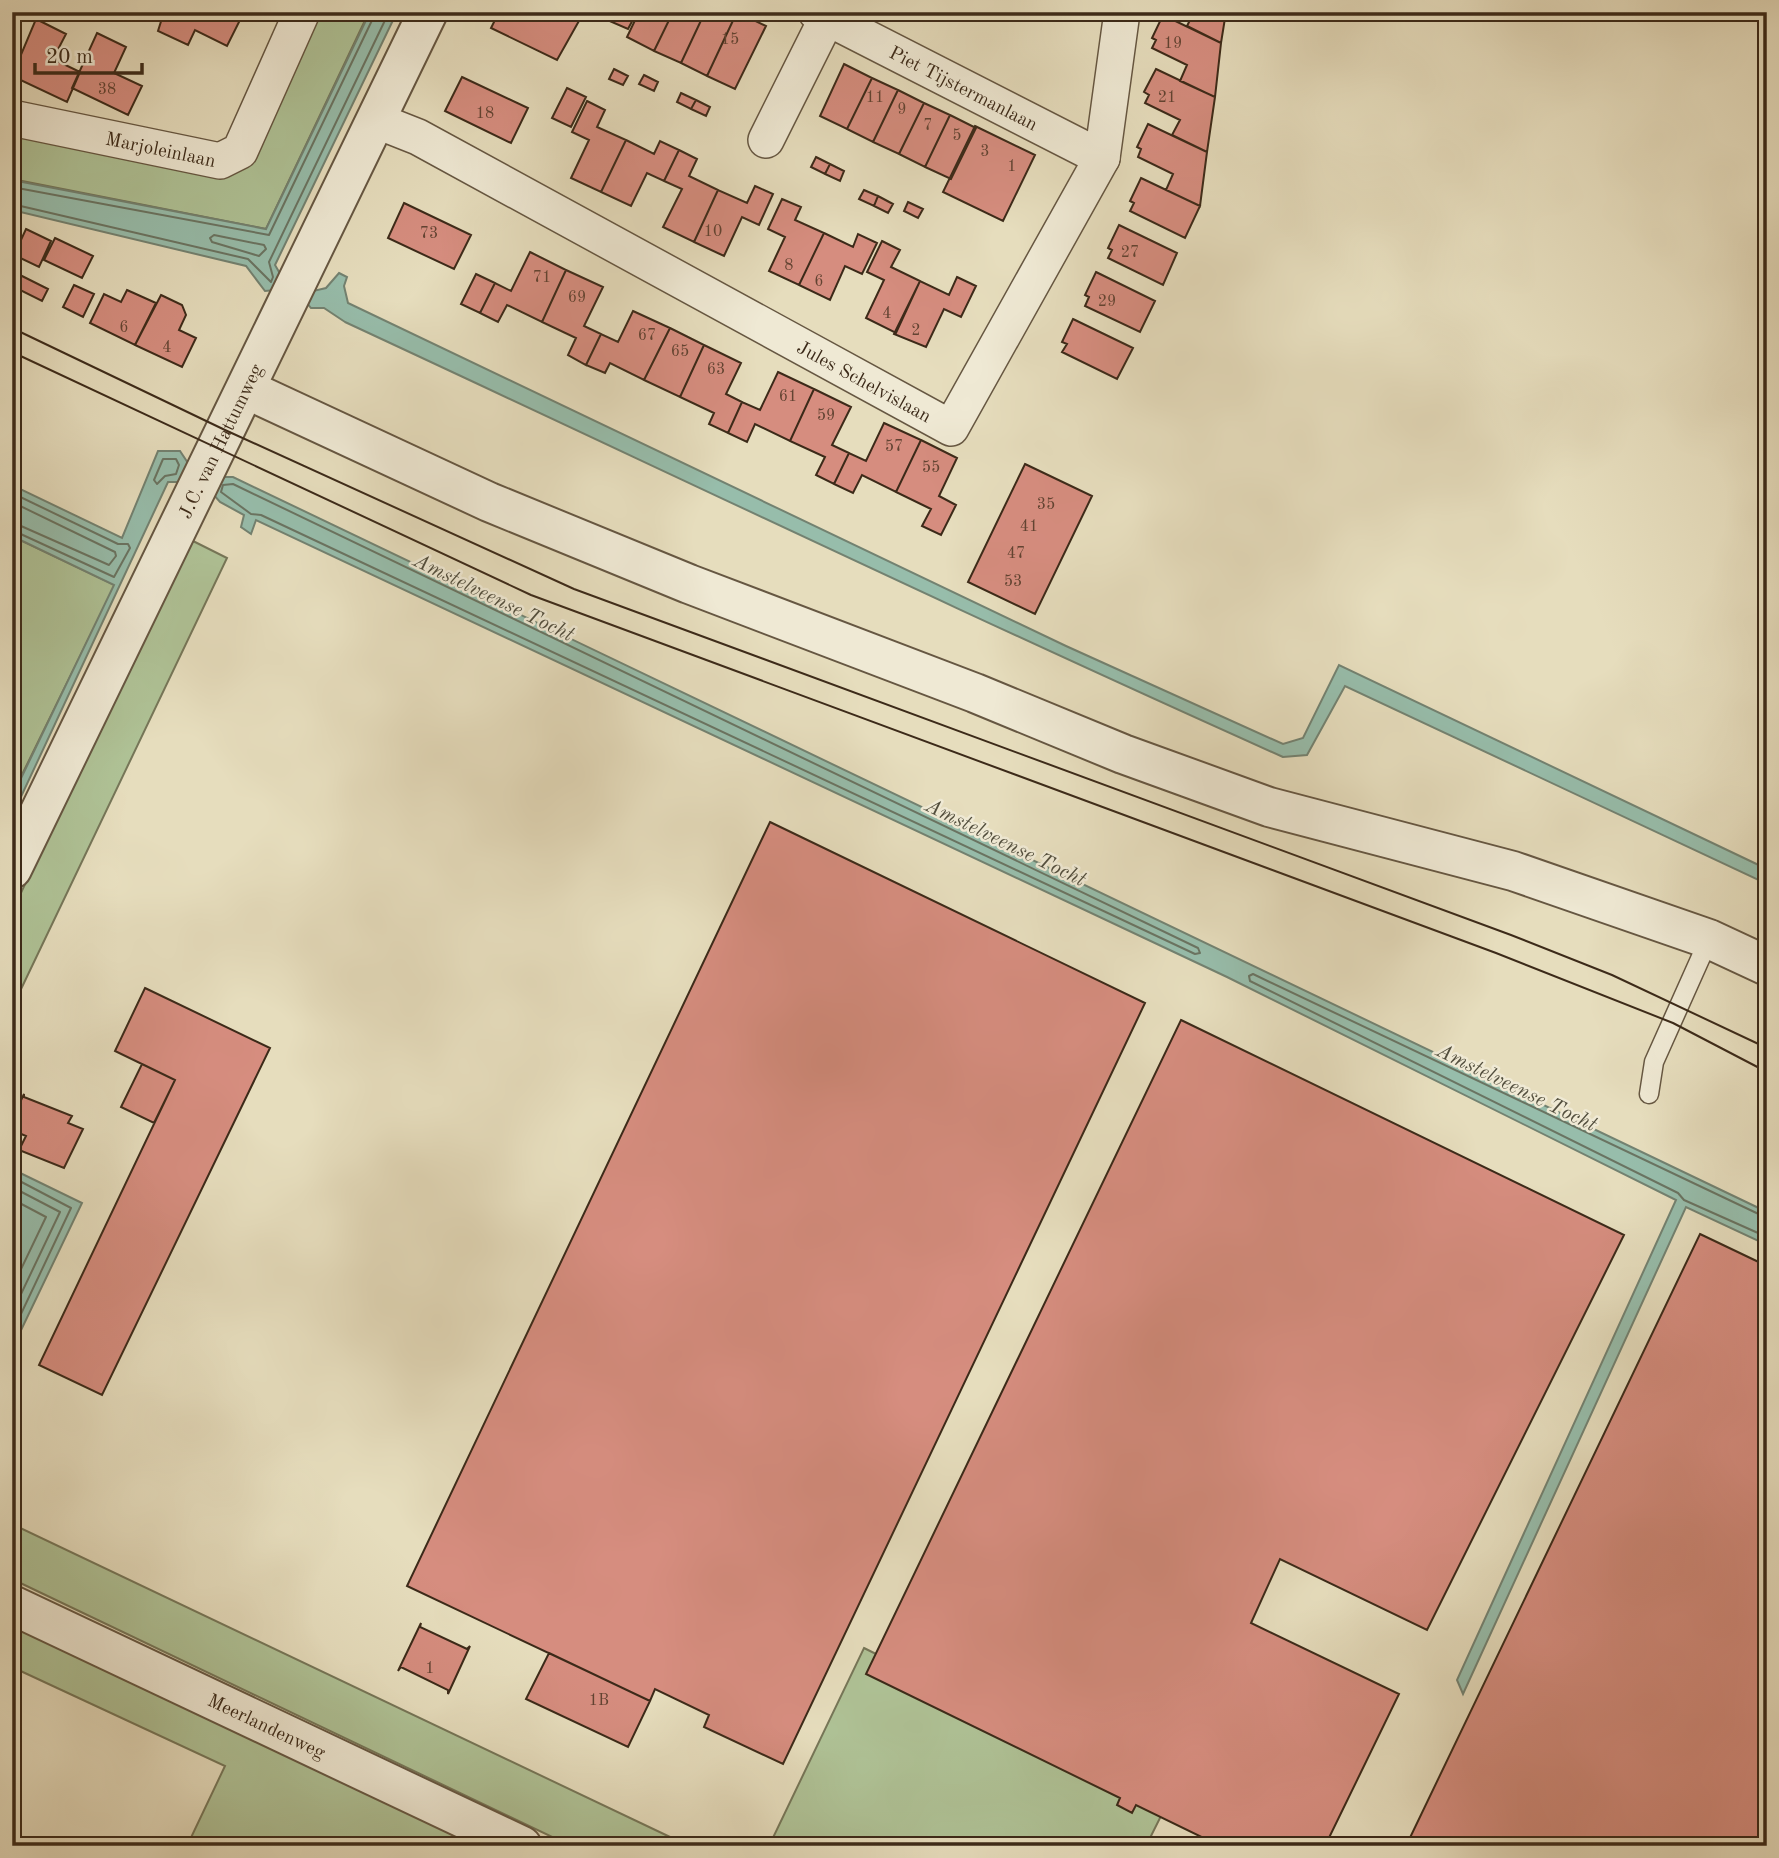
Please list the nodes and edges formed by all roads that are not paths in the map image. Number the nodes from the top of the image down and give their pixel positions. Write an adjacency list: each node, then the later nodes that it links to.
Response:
1 (302, 12): 5 (street, Marjoleinlaan)
2 (428, 12): 6 (street, J.C. van Hattumweg)
3 (1122, 12): 8 (street, Jules Schelvislaan)
4 (822, 15): 7 (street, Piet Tijstermanlaan); 8 (street, Piet Tijstermanlaan)
5 (12, 118)
6 (375, 120): 8 (street, Jules Schelvislaan); 9 (street, J.C. van Hattumweg)
7 (766, 140)
8 (1102, 158)
9 (246, 389): 10 (street, J.C. van Hattumweg); 11 (street)
10 (12, 869)
11 (1709, 939): 12 (street); 13 (lane)
12 (1767, 967)
13 (1649, 1094)
14 (12, 1605): 15 (street, Meerlandenweg)
15 (522, 1846)

